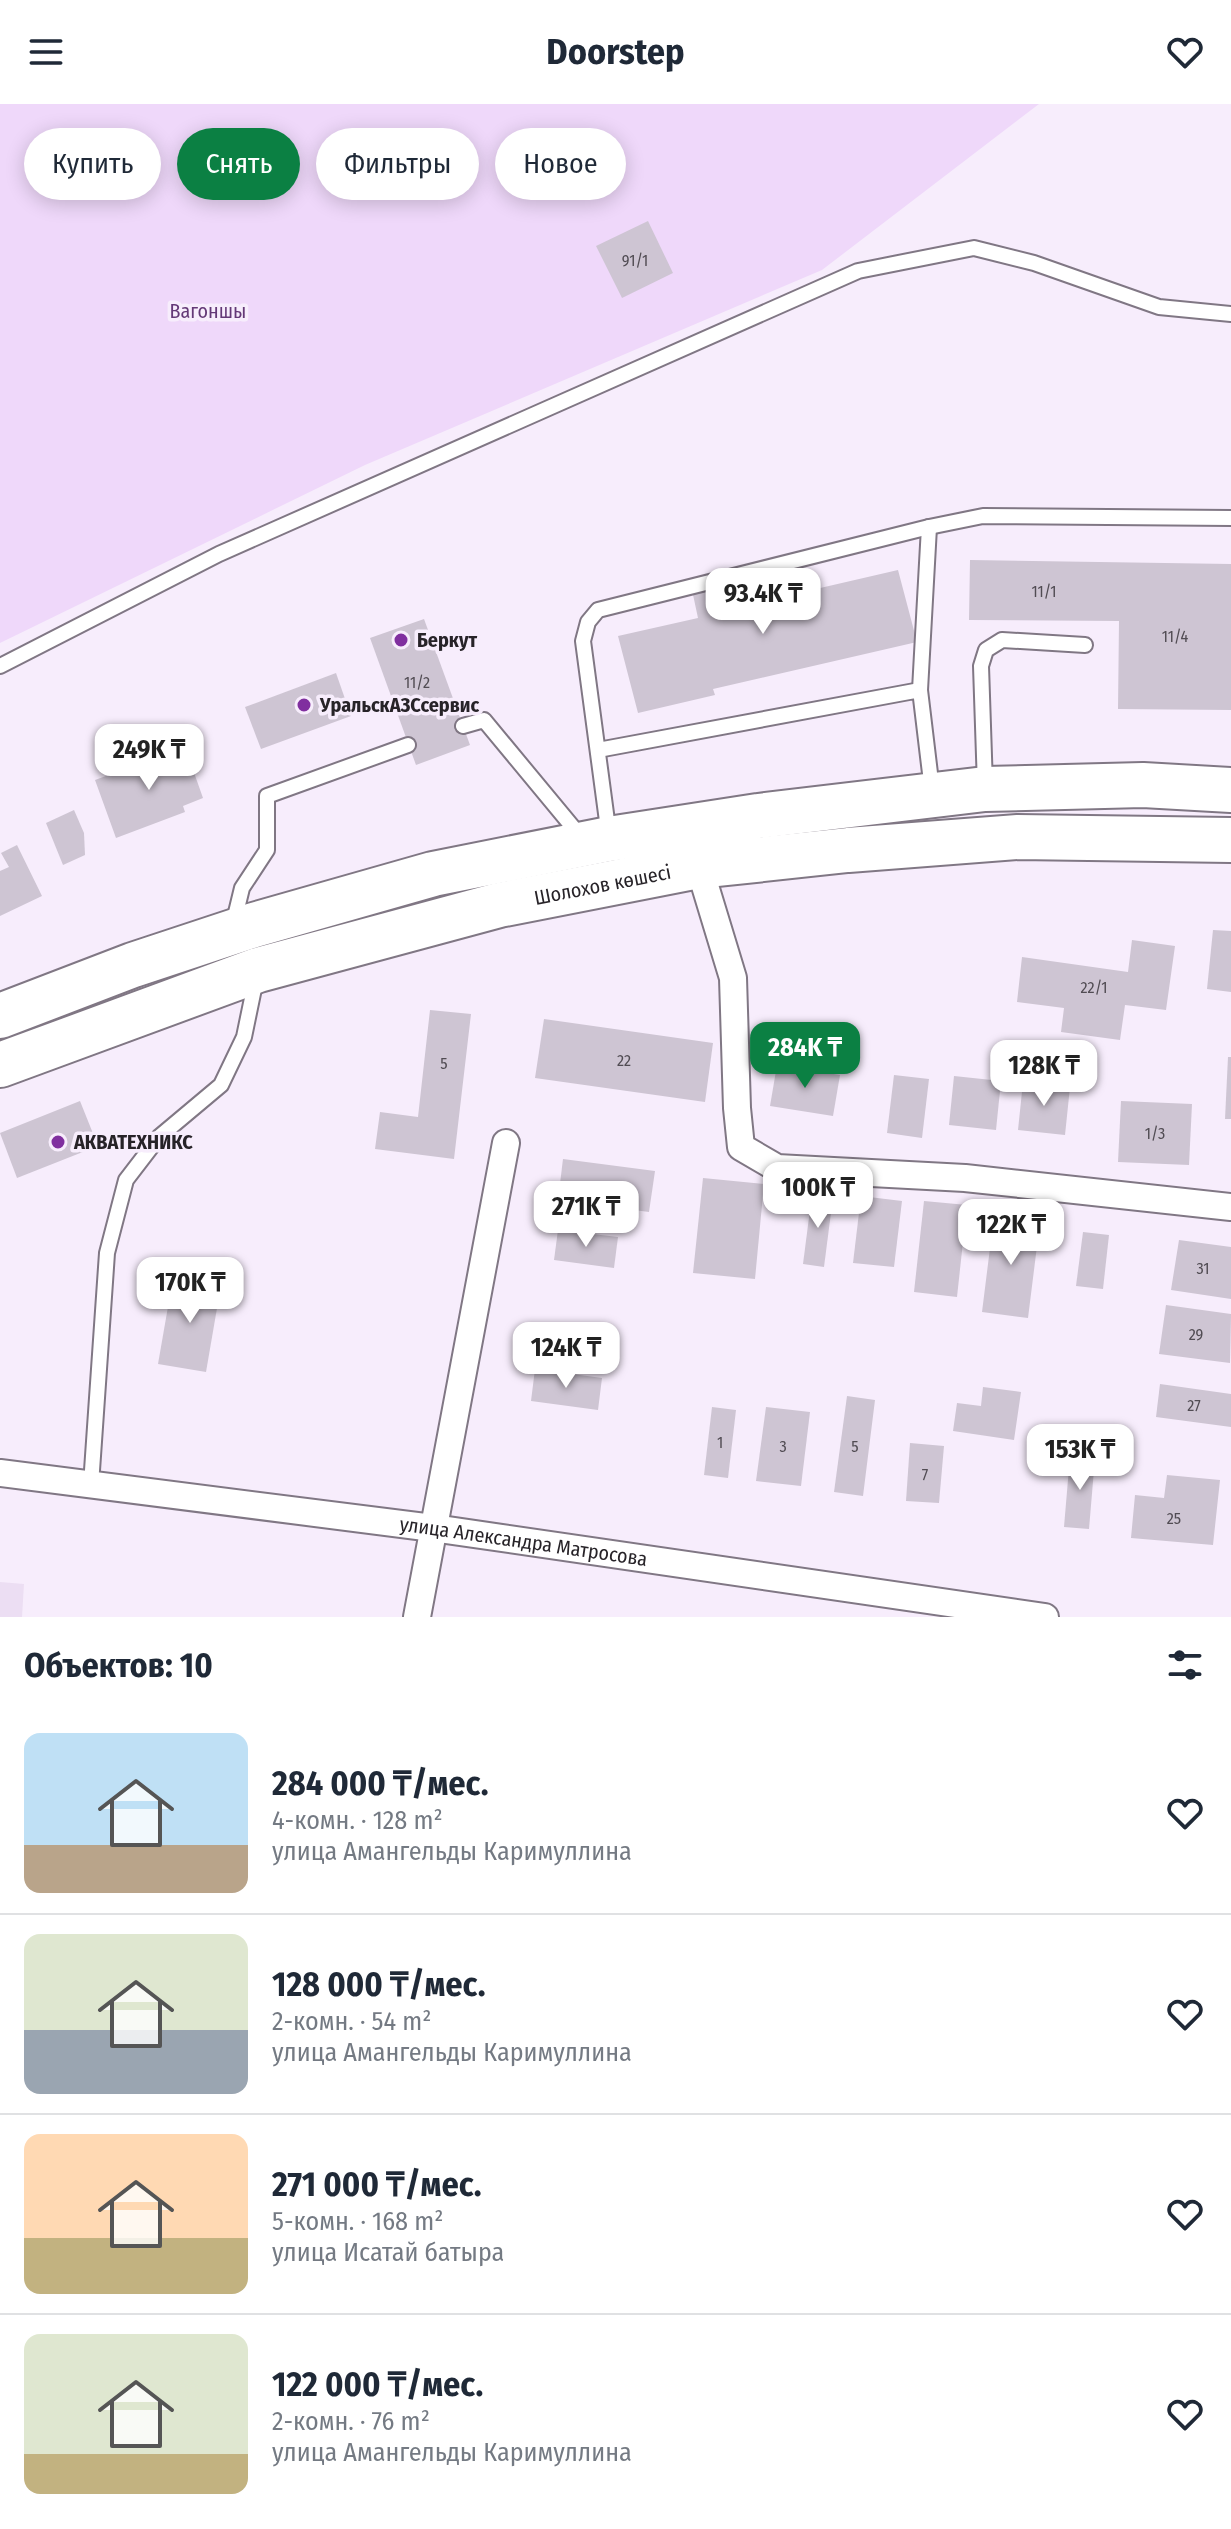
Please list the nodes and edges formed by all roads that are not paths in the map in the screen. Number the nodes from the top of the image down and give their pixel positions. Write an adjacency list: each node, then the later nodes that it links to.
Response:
1 (1231, 314): 5 (lane)
2 (1231, 518): 3 (lane)
3 (929, 527): 6 (lane); 9 (lane)
4 (1085, 645): 10 (lane)
5 (0, 666)
6 (920, 690): 9 (lane); 12 (lane)
7 (463, 726): 14 (lane)
8 (408, 745): 16 (lane)
9 (598, 750): 14 (lane)
10 (985, 789): 11 (highway, Шолохов көшесі); 12 (highway, Шолохов көшесі)
11 (1231, 790)
12 (932, 794): 14 (highway, Шолохов көшесі)
13 (1231, 840): 15 (highway, Шолохов көшесі)
14 (598, 841): 16 (highway, Шолохов көшесі)
15 (699, 866): 17 (highway, Шолохов көшесі); 21 (street)
16 (231, 933): 18 (highway, Шолохов көшесі)
17 (258, 970): 19 (highway, Шолохов көшесі); 23 (lane)
18 (0, 1016)
19 (0, 1065)
20 (506, 1143): 24 (street)
21 (1231, 1207)
22 (0, 1473): 23 (street, улица Александра Матросова)
23 (91, 1485): 24 (street, улица Александра Матросова)
24 (433, 1528): 25 (street); 26 (street, улица Александра Матросова)
25 (417, 1617)
26 (1045, 1617)

